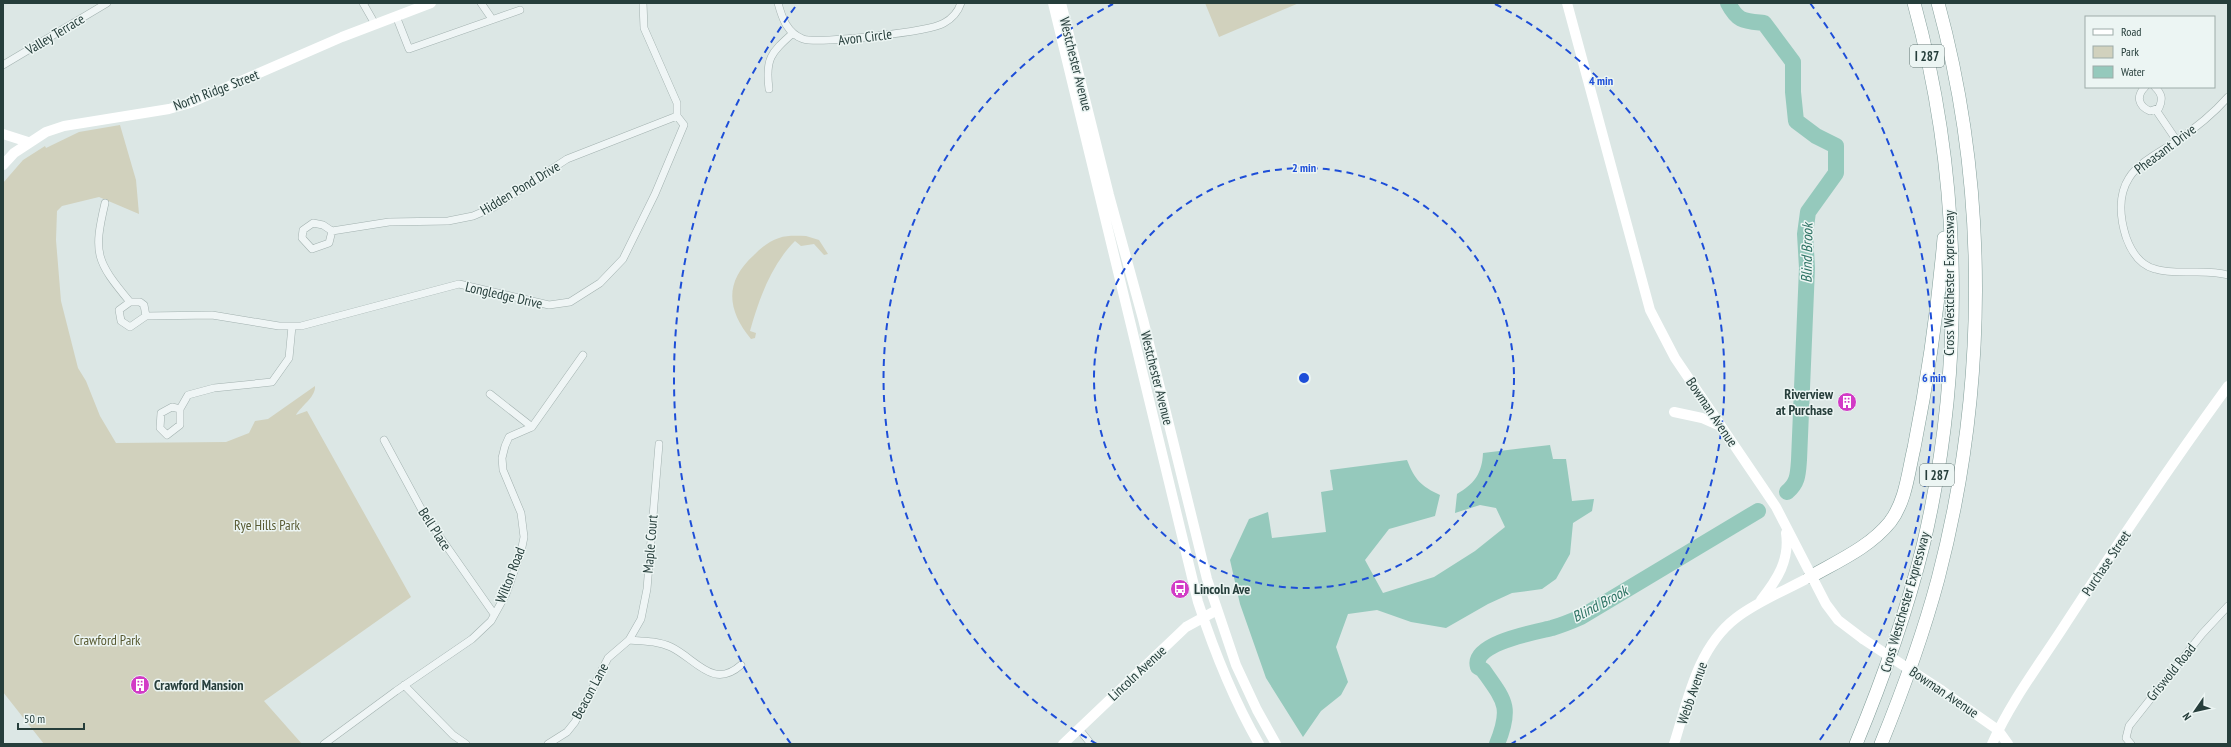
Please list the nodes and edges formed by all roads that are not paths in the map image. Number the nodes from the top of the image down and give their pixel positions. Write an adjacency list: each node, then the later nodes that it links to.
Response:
1 (107, 3): 18 (street, Valley Terrace)
2 (363, 3): 16 (street)
3 (431, 3): 14 (main road, North Ridge Street)
4 (481, 3): 15 (street)
5 (643, 3): 24 (street, Longledge Drive)
6 (778, 3): 17 (street)
7 (961, 3): 17 (street, Avon Circle)
8 (1053, 3): 52 (main road, Westchester Avenue)
9 (1061, 3): 50 (main road, Westchester Avenue)
10 (1567, 3): 43 (main road, Bowman Avenue)
11 (1914, 3): 30 (highway, Cross Westchester Expressway / I 287)
12 (1938, 3): 67 (highway, Cross Westchester Expressway / I 287)
13 (520, 10): 15 (street)
14 (396, 16): 15 (street); 16 (main road, North Ridge Street)
15 (492, 19)
16 (375, 24): 27 (main road, North Ridge Street)
17 (793, 33): 21 (street)
18 (3, 65)
19 (2144, 88): 23 (street)
20 (2156, 88): 23 (street)
21 (769, 89)
22 (2228, 97): 26 (street, Pheasant Drive)
23 (2156, 110): 26 (street)
24 (677, 116): 32 (street, Hidden Pond Drive); 36 (street, Longledge Drive)
25 (3, 134): 27 (main road)
26 (2177, 141): 33 (street, Pheasant Drive)
27 (28, 142): 28 (main road, North Ridge Street)
28 (7, 153): 29 (main road, North Ridge Street)
29 (3, 165)
30 (1948, 194): 47 (highway); 66 (highway, Cross Westchester Expressway / I 287)
31 (105, 203): 34 (street)
32 (332, 231)
33 (2228, 275)
34 (130, 302): 35 (street); 35 (street)
35 (146, 316): 36 (street, Longledge Drive)
36 (292, 326): 40 (street)
37 (583, 355): 42 (street)
38 (2228, 386): 57 (main road, Purchase Street)
39 (490, 394): 42 (street)
40 (180, 409)
41 (1674, 412): 43 (main road)
42 (532, 427): 51 (street, Wilton Road)
43 (1722, 427): 46 (main road, Bowman Avenue)
44 (384, 440): 51 (street, Bell Place)
45 (660, 444): 53 (street, Maple Court)
46 (1785, 525): 47 (main road, Bowman Avenue); 48 (main road)
47 (1810, 577): 48 (main road, Webb Avenue); 57 (main road, Bowman Avenue, bridge)
48 (1759, 603): 65 (main road, Webb Avenue)
49 (2228, 606): 70 (street, Griswold Road)
50 (1217, 610): 52 (main road, Lincoln Avenue); 64 (main road, Westchester Avenue)
51 (494, 614): 55 (street, Wilton Road)
52 (1203, 618): 56 (main road, Lincoln Avenue); 63 (main road, Westchester Avenue)
53 (629, 640): 54 (street); 60 (street, Beacon Lane)
54 (740, 665)
55 (404, 685): 58 (street, Wilton Road); 59 (street)
56 (1079, 729): 61 (main road, Lincoln Avenue); 62 (street)
57 (1998, 730): 68 (main road, Purchase Street); 69 (main road, Bowman Avenue)
58 (324, 744)
59 (466, 744)
60 (548, 744)
61 (1063, 744)
62 (1091, 744)
63 (1259, 744)
64 (1276, 744)
65 (1674, 744)
66 (1856, 744)
67 (1881, 744)
68 (1992, 744)
69 (2008, 744)
70 (2131, 744)

